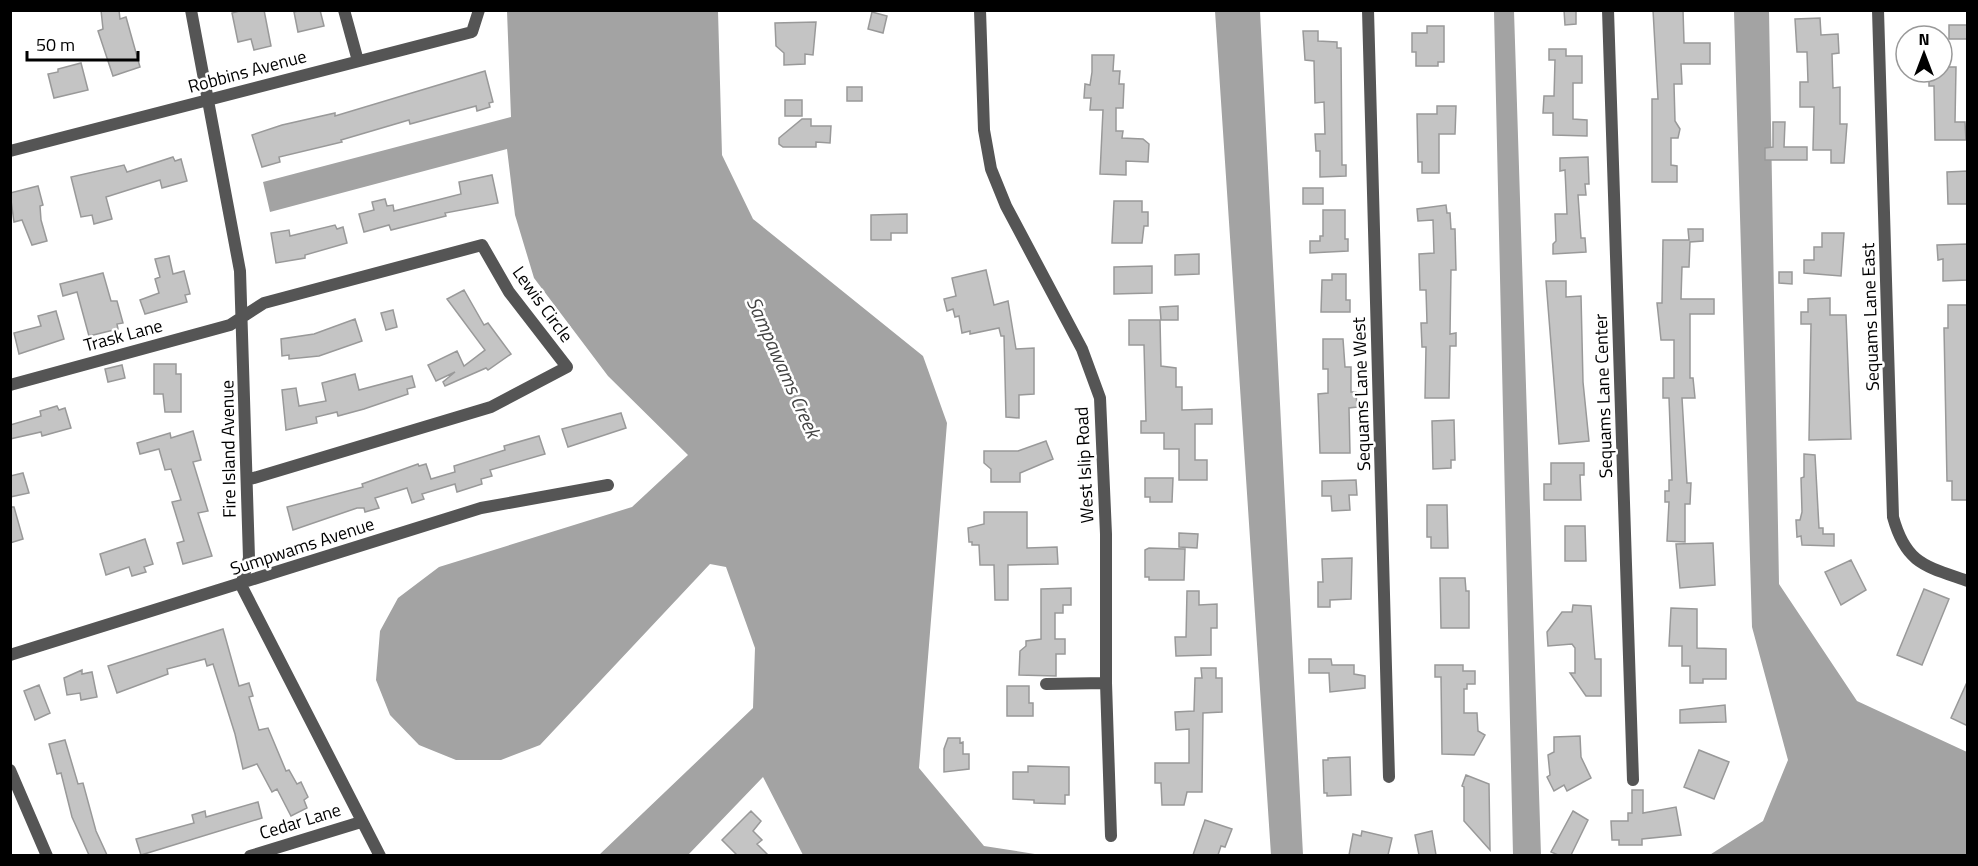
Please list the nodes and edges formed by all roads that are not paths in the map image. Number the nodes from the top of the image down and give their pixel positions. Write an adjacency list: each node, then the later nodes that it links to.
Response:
1 (191, 10): 9 (street, Fire Island Avenue)
2 (344, 10): 8 (street)
3 (479, 10): 8 (street, Robbins Avenue)
4 (980, 10): 18 (street, West Islip Road)
5 (1368, 10): 21 (street, Sequams Lane West)
6 (1608, 10): 22 (street, Sequams Lane Center)
7 (1878, 10): 15 (street, Sequams Lane East)
8 (358, 61): 9 (street, Robbins Avenue)
9 (207, 100): 10 (street, Robbins Avenue); 11 (street, Fire Island Avenue)
10 (10, 151)
11 (243, 315): 12 (street, Trask Lane); 13 (street, Fire Island Avenue); 13 (street, Lewis Circle)
12 (10, 385)
13 (247, 480): 16 (street, Fire Island Avenue)
14 (608, 485): 16 (street, Sumpwams Avenue)
15 (1968, 581)
16 (241, 585): 17 (street, Sumpwams Avenue); 23 (street)
17 (10, 655)
18 (1106, 683): 19 (street); 24 (street, West Islip Road)
19 (1046, 684)
20 (10, 770): 25 (street)
21 (1389, 777)
22 (1633, 780)
23 (360, 822): 26 (street, Cedar Lane); 27 (street)
24 (1111, 836)
25 (46, 855)
26 (250, 855)
27 (380, 855)

